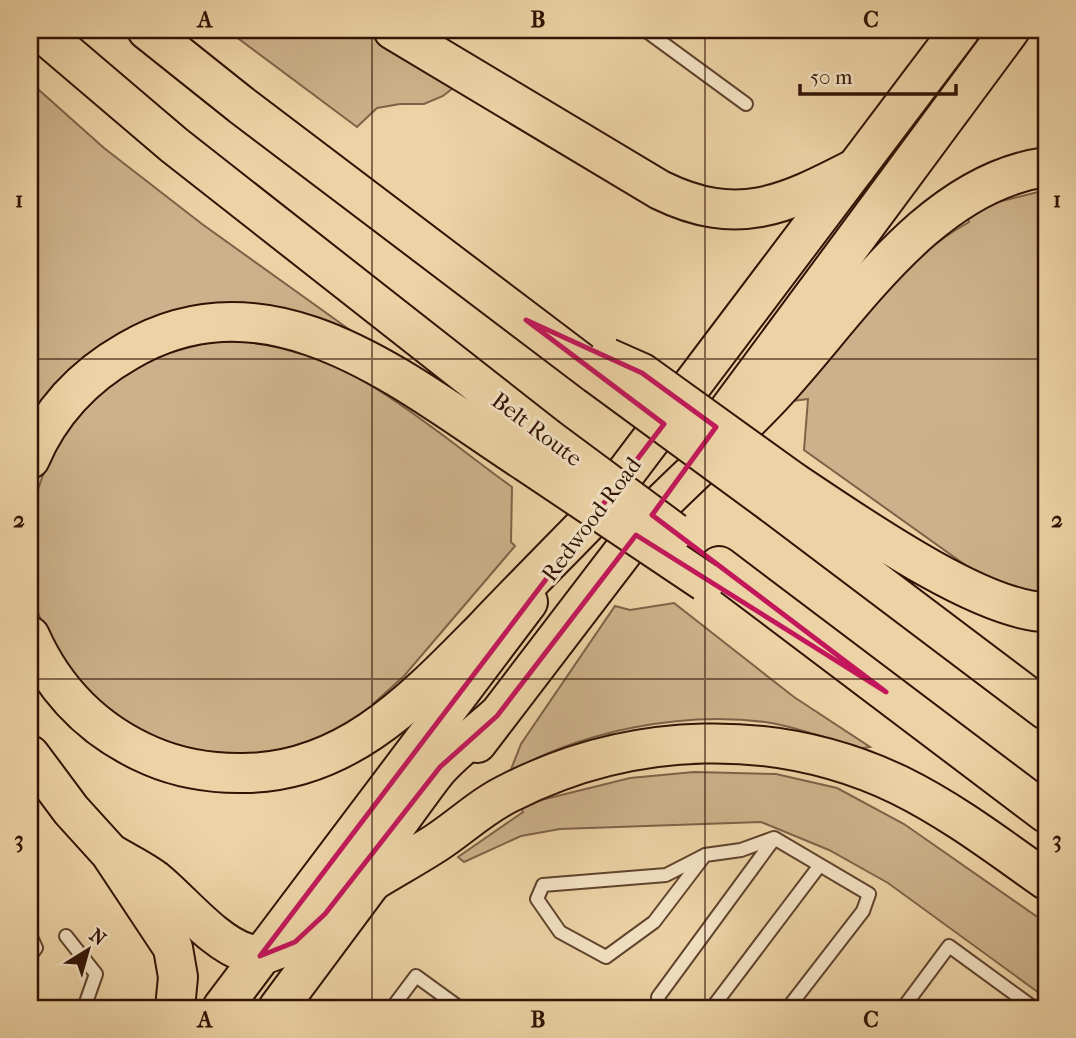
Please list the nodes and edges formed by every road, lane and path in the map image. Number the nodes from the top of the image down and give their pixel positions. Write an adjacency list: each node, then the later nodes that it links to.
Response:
1 (39, 30): 10 (main road, Belt Route)
2 (147, 30): 12 (main road, bridge)
3 (393, 30): 9 (main road)
4 (646, 30): 7 (lane)
5 (960, 30): 9 (main road, Redwood Road)
6 (1010, 30): 13 (main road, Redwood Road)
7 (746, 104)
8 (1046, 167): 13 (main road)
9 (856, 168): 14 (main road, Redwood Road)
10 (536, 449): 11 (main road); 20 (main road, Belt Route, bridge)
11 (30, 458)
12 (782, 493): 15 (main road); 17 (main road)
13 (657, 508): 18 (main road, Redwood Road)
14 (590, 520): 16 (main road); 30 (main road, Redwood Road)
15 (1046, 612)
16 (30, 636)
17 (1046, 710)
18 (497, 716): 26 (main road, Redwood Road); 30 (main road)
19 (30, 755): 22 (main road)
20 (1046, 813)
21 (774, 838): 23 (lane); 24 (lane); 37 (lane)
22 (110, 853): 30 (main road); 32 (main road)
23 (705, 855): 23 (lane)
24 (820, 865): 38 (lane); 39 (lane)
25 (1046, 880): 26 (main road)
26 (373, 881): 34 (main road, Redwood Road)
27 (30, 935): 29 (lane)
28 (66, 936): 31 (lane)
29 (30, 956)
30 (260, 956): 33 (main road, Redwood Road)
31 (84, 1008)
32 (175, 1008)
33 (222, 1008)
34 (278, 1008)
35 (391, 1008): 36 (lane)
36 (460, 1008)
37 (661, 1008)
38 (712, 1008)
39 (788, 1008)
40 (903, 1008): 41 (lane)
41 (1034, 1008)

